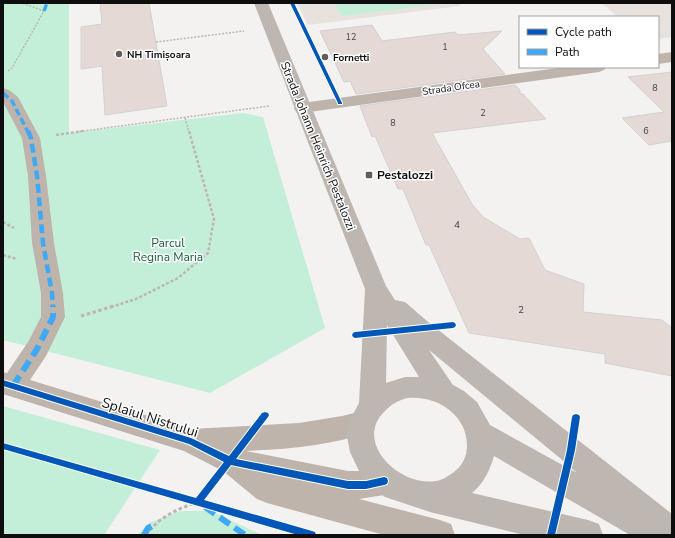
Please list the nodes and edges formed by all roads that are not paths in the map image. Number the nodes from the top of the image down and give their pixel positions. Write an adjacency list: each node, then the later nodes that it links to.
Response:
1 (261, 3): 6 (main road, Strada Johann Heinrich Pestalozzi)
2 (672, 57): 3 (street)
3 (659, 59)
4 (592, 68): 6 (street, Strada Ofcea)
5 (3, 93): 8 (street)
6 (302, 108): 7 (main road, Strada Johann Heinrich Pestalozzi)
7 (376, 289): 9 (main road, Strada Johann Heinrich Pestalozzi); 10 (main road, Strada Johann Heinrich Pestalozzi); 16 (main road)
8 (8, 385): 12 (street, Splaiul Nistrului)
9 (443, 392): 10 (main road); 11 (main road)
10 (367, 414): 12 (street, Splaiul Nistrului); 14 (main road)
11 (480, 433): 15 (main road); 19 (main road)
12 (191, 442): 13 (street, Splaiul Nistrului)
13 (230, 461): 14 (street, Splaiul Nistrului); 17 (street)
14 (384, 481): 15 (main road)
15 (422, 496): 18 (main road)
16 (672, 533)
17 (440, 535)
18 (588, 535)
19 (659, 535)

